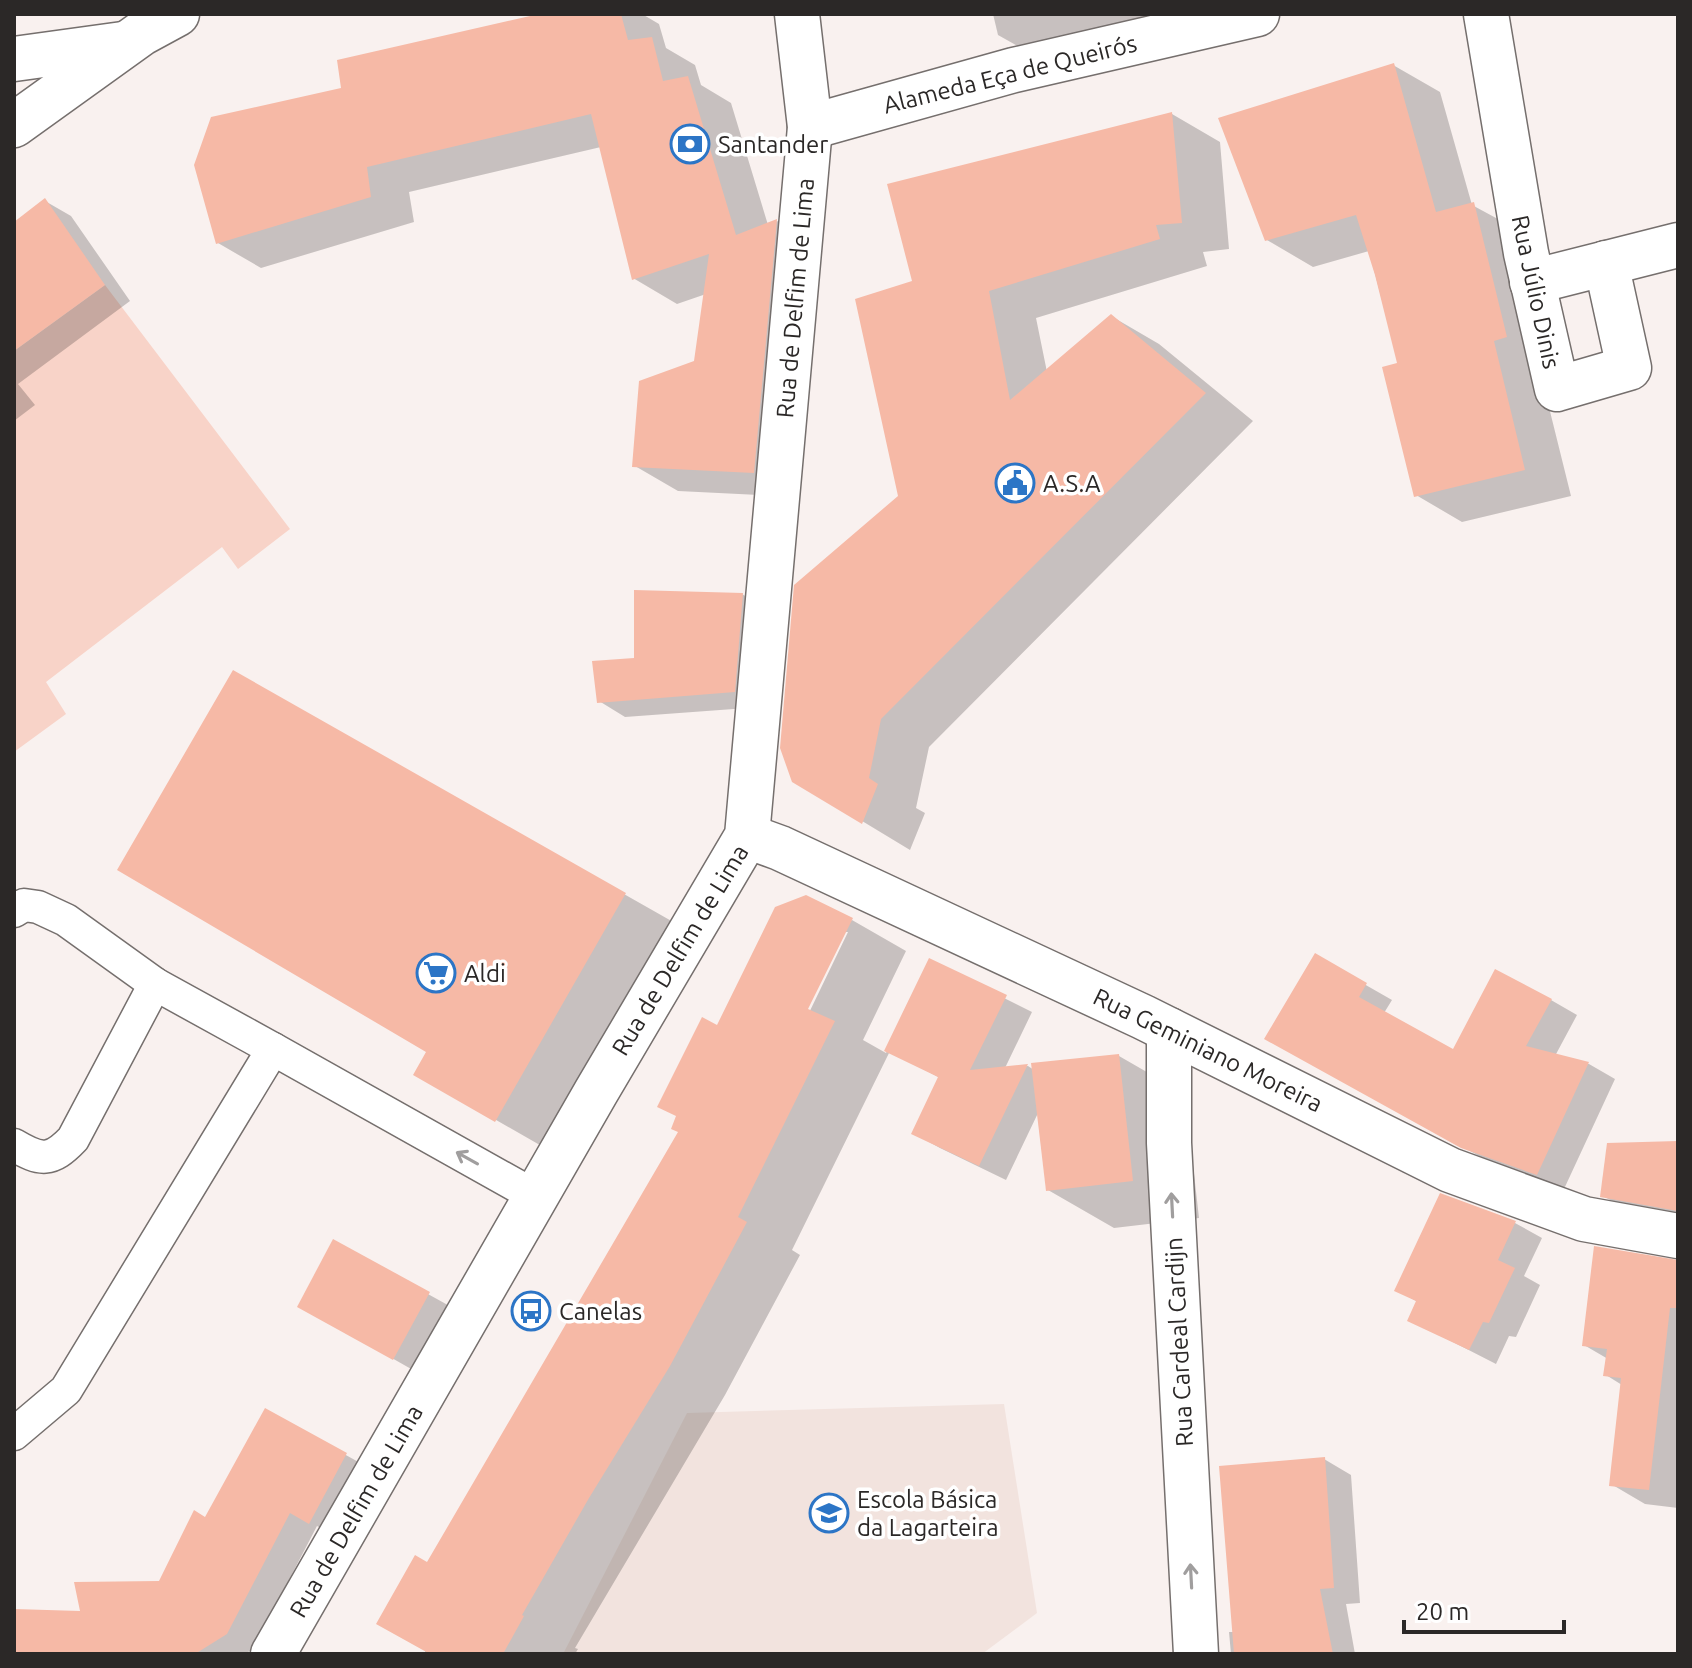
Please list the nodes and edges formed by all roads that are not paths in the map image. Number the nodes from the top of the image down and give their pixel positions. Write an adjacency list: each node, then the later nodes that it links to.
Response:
1 (177, 14): 5 (street)
2 (797, 14): 8 (street, Rua de Delfim de Lima)
3 (1257, 14): 8 (street, Alameda Eça de Queirós)
4 (1486, 14): 11 (street, Rua Júlio Dinis)
5 (128, 43): 6 (street); 7 (street)
6 (14, 59)
7 (14, 125)
8 (810, 127): 12 (street, Rua de Delfim de Lima)
9 (1678, 245): 10 (street)
10 (1606, 263): 11 (street); 11 (street, Rua Júlio Dinis)
11 (1532, 282)
12 (747, 836): 15 (street, Rua Geminiano Moreira); 18 (street, Rua de Delfim de Lima)
13 (14, 911): 14 (lane)
14 (155, 984): 16 (lane); 17 (lane)
15 (1169, 1030): 19 (street, Rua Geminiano Moreira); 22 (street, Rua Cardeal Cardijn, one-way to 15)
16 (273, 1049): 18 (lane, one-way to 16); 20 (lane)
17 (14, 1145)
18 (535, 1196): 21 (street, Rua de Delfim de Lima)
19 (1678, 1236)
20 (14, 1434)
21 (273, 1654)
22 (1196, 1654)

